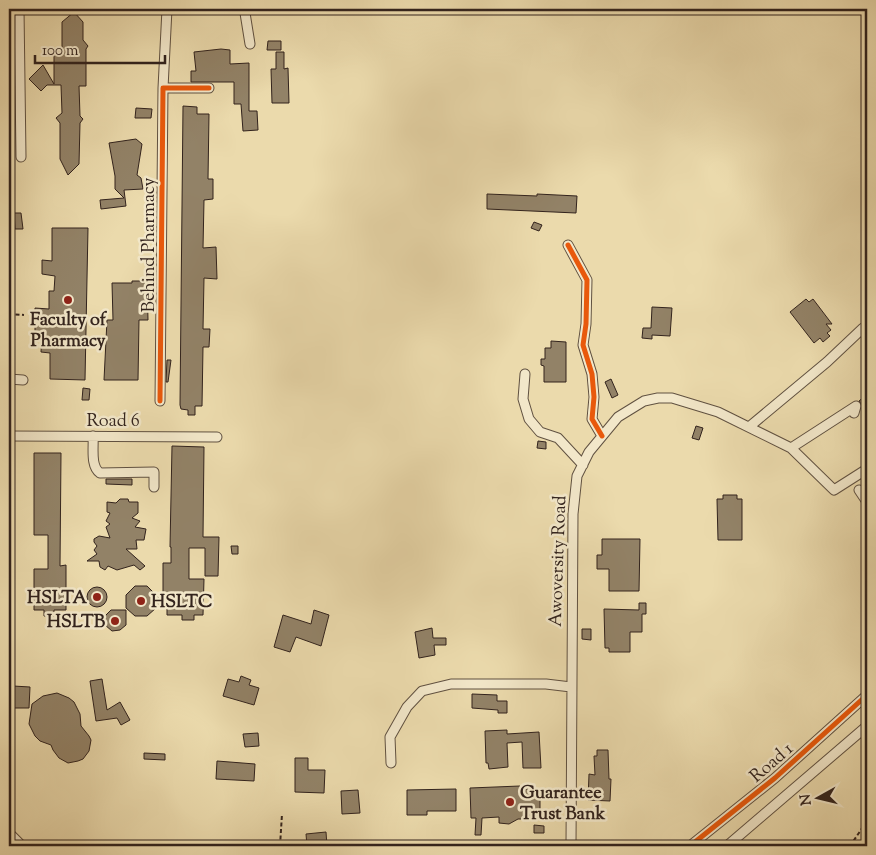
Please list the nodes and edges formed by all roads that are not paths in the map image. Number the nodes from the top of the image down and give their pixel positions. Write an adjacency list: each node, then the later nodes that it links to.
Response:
1 (19, 9): 7 (street)
2 (167, 9): 5 (street, Behind Pharmacy)
3 (242, 9): 4 (street)
4 (250, 44)
5 (163, 88): 6 (street); 13 (street, Behind Pharmacy)
6 (209, 88)
7 (21, 157)
8 (568, 245): 18 (street)
9 (862, 328): 15 (street)
10 (525, 374): 21 (street)
11 (9, 379): 12 (street)
12 (23, 380)
13 (160, 401)
14 (854, 413): 20 (street)
15 (749, 427): 18 (street, Awoversity Road); 20 (street, Awoversity Road)
16 (9, 436): 17 (street, Road 6)
17 (93, 436): 19 (street, Road 6); 23 (street)
18 (602, 436): 21 (street, Awoversity Road)
19 (217, 437)
20 (791, 448): 22 (street, Awoversity Road)
21 (583, 465): 26 (street, Awoversity Road)
22 (867, 469)
23 (154, 488)
24 (859, 490): 25 (street)
25 (867, 502)
26 (571, 687): 29 (street); 33 (street, Awoversity Road)
27 (867, 695): 34 (street, Road 1)
28 (867, 726): 31 (street, Road 1)
29 (391, 763)
30 (9, 833): 32 (street)
31 (739, 842): 35 (street, Road 1)
32 (22, 846)
33 (571, 846)
34 (690, 846)
35 (727, 846)

